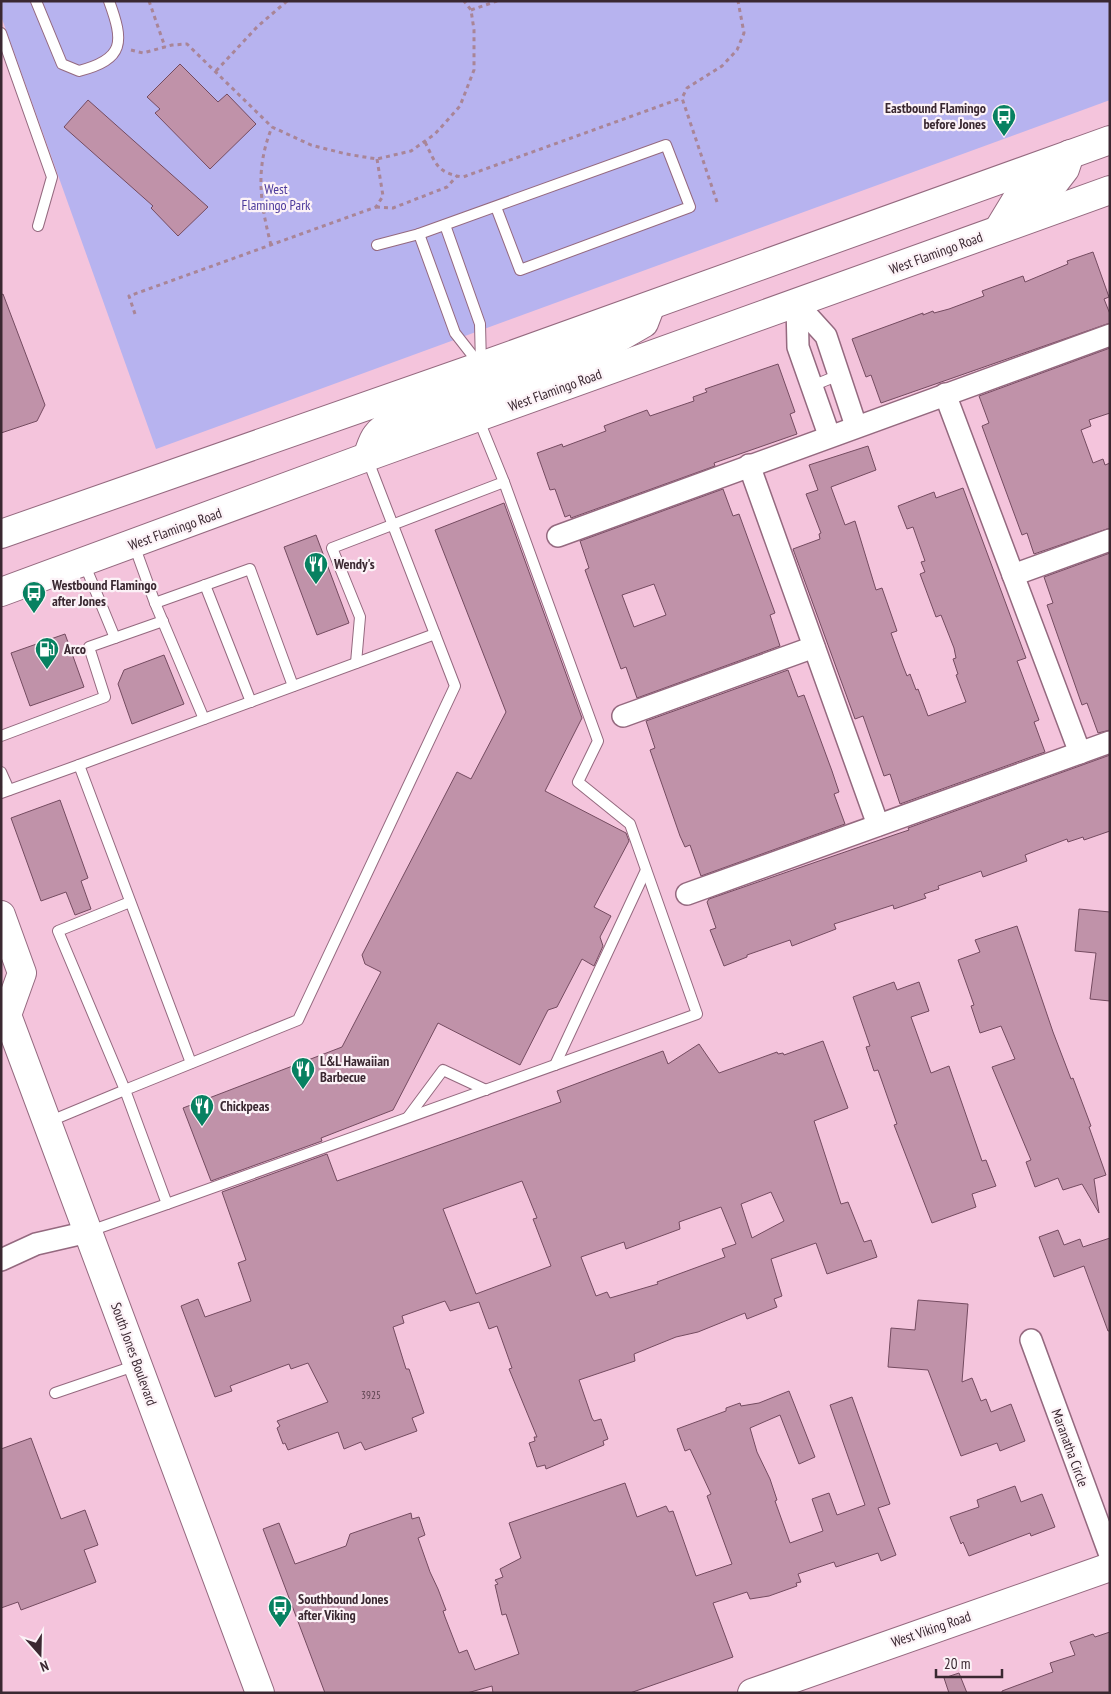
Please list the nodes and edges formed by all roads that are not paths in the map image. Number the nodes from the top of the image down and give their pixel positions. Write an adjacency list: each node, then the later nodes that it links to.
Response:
1 (36, 1): 2 (lane)
2 (109, 1)
3 (1, 33): 9 (lane)
4 (1110, 140): 5 (main road)
5 (1070, 154): 10 (main road); 13 (main road)
6 (1110, 190): 10 (main road, West Flamingo Road)
7 (496, 207): 7 (lane); 8 (lane)
8 (445, 225): 11 (lane); 16 (lane)
9 (38, 226)
10 (998, 230): 14 (main road, West Flamingo Road)
11 (418, 234): 12 (lane); 16 (lane)
12 (377, 245)
13 (652, 304): 16 (main road); 20 (main road)
14 (797, 304): 17 (street); 18 (street); 20 (main road, West Flamingo Road)
15 (1110, 335): 19 (street)
16 (481, 366): 23 (main road); 27 (main road)
17 (839, 375): 18 (lane); 21 (street)
18 (812, 386): 22 (street)
19 (945, 394): 21 (street); 32 (street)
20 (478, 418): 23 (main road, West Flamingo Road); 25 (lane)
21 (856, 426): 22 (street)
22 (829, 435): 24 (street)
23 (367, 457): 26 (lane); 30 (main road, West Flamingo Road)
24 (749, 464): 28 (street); 39 (street)
25 (504, 482): 26 (lane); 52 (lane)
26 (393, 525): 37 (lane); 40 (lane)
27 (1, 534)
28 (558, 536)
29 (1110, 540): 32 (street)
30 (134, 544): 31 (main road, West Flamingo Road); 35 (lane)
31 (84, 562): 34 (main road, West Flamingo Road); 38 (lane)
32 (1012, 575): 47 (street)
33 (205, 585): 35 (lane); 41 (lane); 42 (lane)
34 (1, 592)
35 (155, 603): 36 (lane)
36 (163, 620): 38 (lane); 44 (lane)
37 (434, 634): 40 (lane); 57 (lane)
38 (115, 638): 45 (lane)
39 (814, 647): 43 (street); 51 (street)
40 (356, 663): 41 (lane)
41 (293, 686): 42 (lane)
42 (251, 702): 44 (lane)
43 (623, 716)
44 (204, 719): 48 (lane)
45 (1, 736)
46 (1110, 742): 47 (street)
47 (1080, 753): 51 (street)
48 (79, 765): 50 (lane); 54 (lane)
49 (1, 772): 50 (lane)
50 (5, 792)
51 (878, 825): 53 (street)
52 (646, 870): 58 (lane); 58 (lane)
53 (687, 894)
54 (130, 902): 57 (lane); 59 (lane)
55 (1, 915): 56 (main road, South Jones Boulevard)
56 (4, 1013): 62 (main road, South Jones Boulevard)
57 (191, 1063): 59 (lane)
58 (555, 1065): 60 (lane)
59 (125, 1090): 62 (lane); 63 (lane)
60 (486, 1090): 61 (lane); 61 (lane)
61 (408, 1118): 63 (lane)
62 (47, 1122): 64 (main road, South Jones Boulevard)
63 (167, 1204): 64 (lane)
64 (88, 1232): 65 (street); 67 (main road, South Jones Boulevard)
65 (1, 1260)
66 (1031, 1340): 69 (street, Maranatha Circle)
67 (138, 1365): 68 (lane); 71 (main road, South Jones Boulevard)
68 (55, 1393)
69 (1110, 1555)
70 (1110, 1567): 72 (main road, West Viking Road)
71 (260, 1693)
72 (752, 1693)

